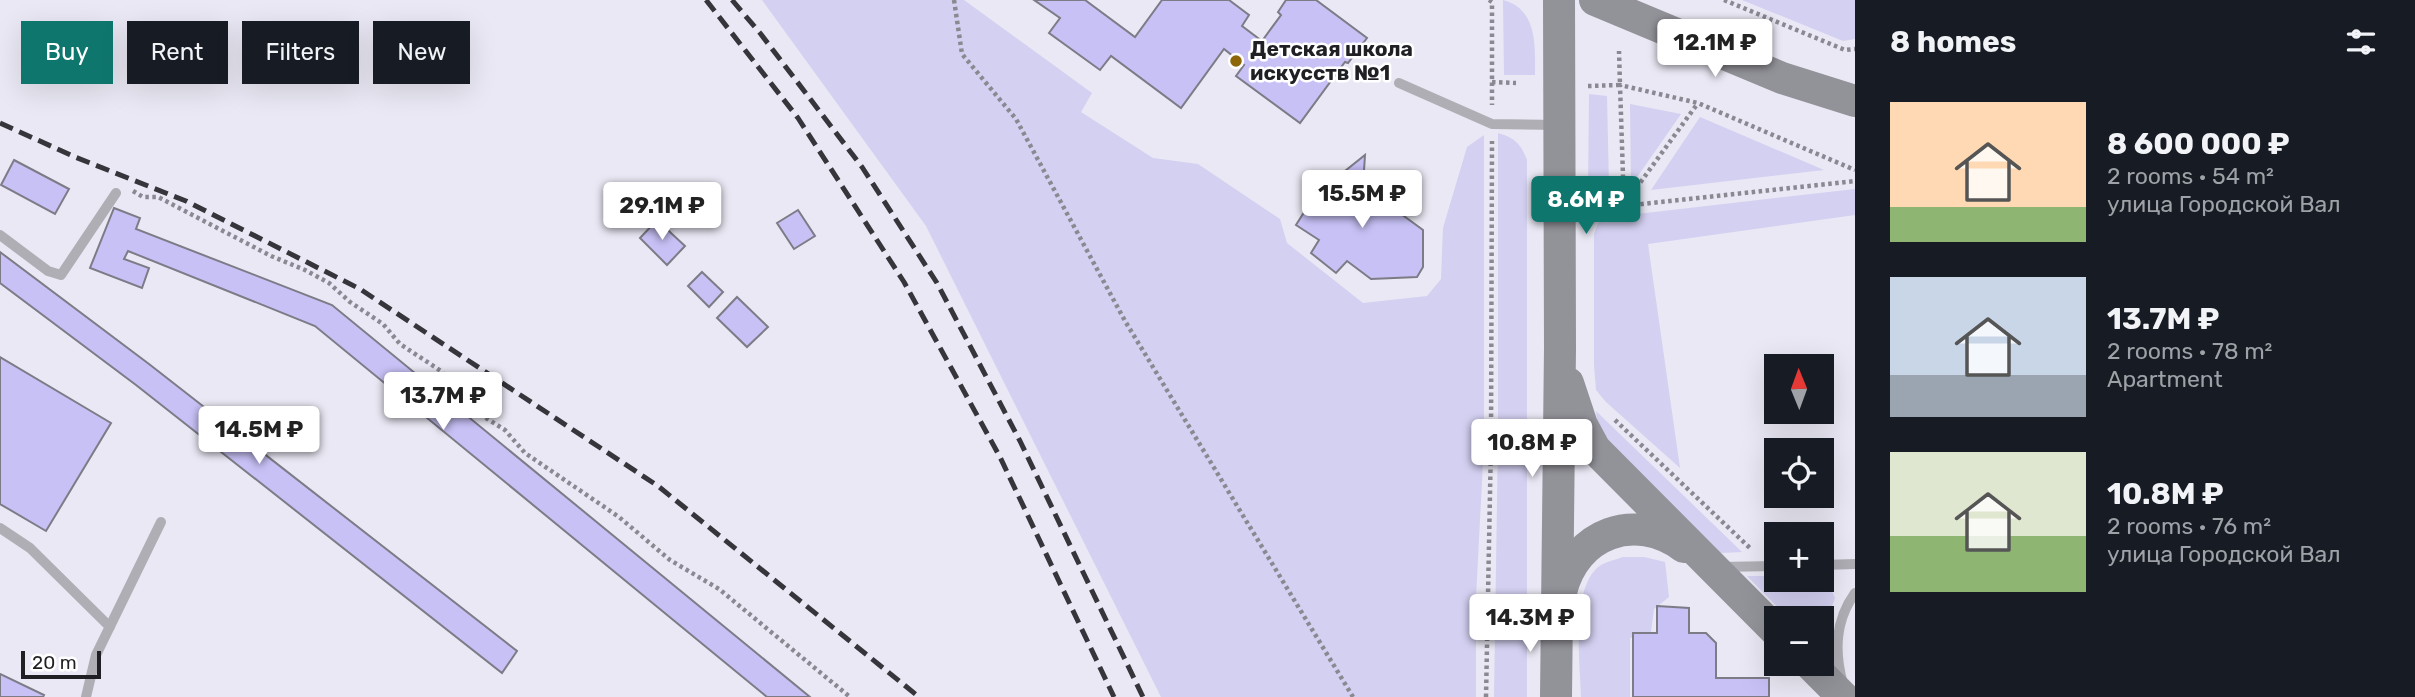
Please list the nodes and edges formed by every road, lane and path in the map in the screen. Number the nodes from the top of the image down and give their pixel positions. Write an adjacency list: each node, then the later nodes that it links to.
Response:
1 (954, 0): 39 (path)
2 (1489, 0): 8 (path)
3 (1559, 0): 16 (main road)
4 (1595, 0): 13 (main road)
5 (1724, 0): 6 (path)
6 (1855, 49)
7 (1619, 51): 11 (path)
8 (1492, 82): 10 (path); 15 (path)
9 (1399, 83): 15 (lane)
10 (1516, 83)
11 (1620, 85): 12 (path); 14 (path); 20 (path)
12 (1588, 86)
13 (1855, 101)
14 (1698, 103): 17 (path); 20 (path)
15 (1492, 124): 16 (lane); 40 (path)
16 (1560, 125): 23 (main road)
17 (1855, 170)
18 (1855, 181): 20 (path)
19 (116, 193): 21 (lane); 38 (path)
20 (1624, 205): 22 (path)
21 (0, 235)
22 (1589, 236)
23 (1560, 348): 31 (main road); 33 (main road)
24 (1612, 417): 27 (path)
25 (161, 522): 35 (lane)
26 (0, 528): 35 (lane)
27 (1751, 549)
28 (1855, 564): 29 (lane)
29 (1834, 565)
30 (1764, 566): 31 (lane)
31 (1711, 567): 33 (main road); 34 (main road)
32 (1855, 593): 42 (lane)
33 (1557, 611): 41 (main road)
34 (1764, 619)
35 (110, 627): 37 (lane)
36 (1823, 676): 42 (main road)
37 (86, 697)
38 (850, 697)
39 (1353, 697)
40 (1486, 697)
41 (1556, 697)
42 (1845, 697)

